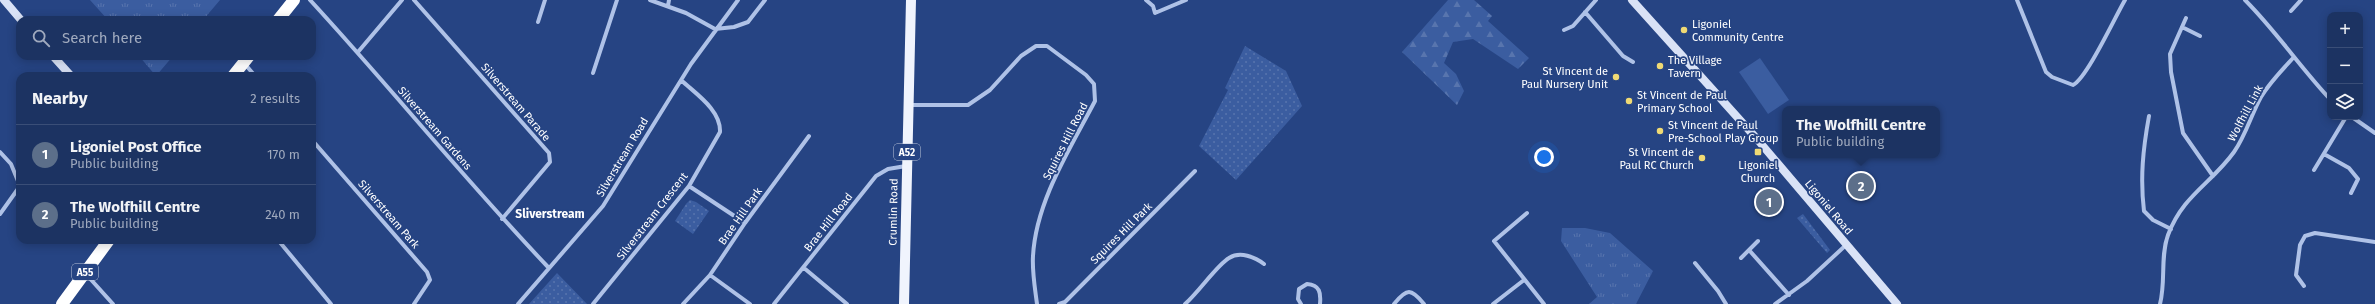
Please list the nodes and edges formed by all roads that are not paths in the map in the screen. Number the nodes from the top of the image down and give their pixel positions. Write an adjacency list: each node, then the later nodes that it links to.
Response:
1 (4, 0): 24 (street)
2 (294, 0): 25 (highway)
3 (310, 0): 32 (street, Silverstream Gardens)
4 (402, 0): 32 (street)
5 (414, 0): 63 (street, Silverstream Parade)
6 (545, 0): 27 (street)
7 (617, 0): 41 (street)
8 (650, 0): 21 (street)
9 (669, 0): 21 (street)
10 (738, 0): 29 (street, Silverstream Road)
11 (765, 0): 29 (street)
12 (911, 0): 44 (main road, Crumlin Road / A52)
13 (1186, 0): 20 (street)
14 (1596, 0): 23 (street)
15 (1632, 0): 70 (street, Ligoniel Road)
16 (2017, 0): 17 (street)
17 (2125, 0)
18 (2246, 0): 33 (street)
19 (2301, 0): 22 (street)
20 (1148, 1)
21 (668, 6): 29 (street)
22 (2291, 11)
23 (1585, 12): 30 (street); 37 (street)
24 (18, 16)
25 (281, 16)
26 (2186, 18): 28 (street)
27 (538, 22)
28 (2182, 27): 31 (street); 57 (street)
29 (714, 29): 42 (street, Silverstream Road)
30 (1564, 30)
31 (2200, 36)
32 (358, 52): 63 (street, Silverstream Gardens)
33 (2294, 58): 43 (street); 57 (street, Wolfhill Link)
34 (56, 60): 38 (street)
35 (246, 60): 39 (highway)
36 (248, 60): 40 (street)
37 (1633, 62)
38 (67, 72)
39 (237, 72)
40 (254, 72)
41 (593, 73)
42 (680, 80): 58 (street, Silverstream Crescent); 75 (street, Silverstream Road)
43 (2327, 96)
44 (908, 105): 53 (main road, Crumlin Road / A52); 93 (street, Squires Hill Road)
45 (2149, 116): 65 (street)
46 (2344, 120): 52 (street)
47 (2356, 120): 48 (street)
48 (2375, 133)
49 (809, 136): 64 (street, Brae Hill Park)
50 (316, 145): 85 (street, Silverstream Park)
51 (0, 152): 56 (street)
52 (2324, 154): 54 (street); 60 (street)
53 (906, 166): 76 (street, Brae Hill Road); 92 (main road, Crumlin Road / A52)
54 (2314, 170)
55 (1195, 171): 94 (street, Squires Hill Park)
56 (16, 176)
57 (2213, 176): 65 (street, Wolfhill Link)
58 (689, 186): 64 (street); 87 (street, Silverstream Crescent)
59 (16, 192): 62 (street)
60 (2351, 193)
61 (1527, 213): 79 (street)
62 (0, 214)
63 (502, 219): 75 (street, Silverstream Gardens)
64 (745, 223): 78 (street, Brae Hill Park)
65 (2171, 229): 105 (street, Wolfhill Link)
66 (1758, 240): 71 (street)
67 (2375, 242): 80 (street)
68 (106, 244): 77 (highway, A55)
69 (281, 244): 84 (street)
70 (1846, 245): 81 (street); 104 (street, Ligoniel Road)
71 (1749, 250): 72 (street); 81 (street)
72 (1741, 258)
73 (1695, 263): 102 (street)
74 (1264, 264): 95 (street)
75 (548, 267): 86 (street, Silverstream Road)
76 (804, 268): 90 (street, Brae Hill Road); 91 (street)
77 (85, 273): 82 (highway, A55); 83 (street)
78 (710, 275): 88 (street, Brae Hill Park); 89 (street)
79 (1524, 280): 100 (street); 101 (street)
80 (2304, 286)
81 (1789, 295): 103 (street)
82 (62, 304)
83 (113, 304)
84 (332, 304)
85 (414, 304)
86 (518, 304)
87 (593, 304)
88 (683, 304)
89 (750, 304)
90 (774, 304)
91 (847, 304)
92 (904, 304)
93 (1038, 304)
94 (1059, 304)
95 (1185, 304)
96 (1301, 304): 97 (street)
97 (1320, 304)
98 (1394, 304): 99 (street)
99 (1424, 304)
100 (1493, 304)
101 (1544, 304)
102 (1726, 304)
103 (1775, 304)
104 (1897, 304)
105 (2160, 304)

